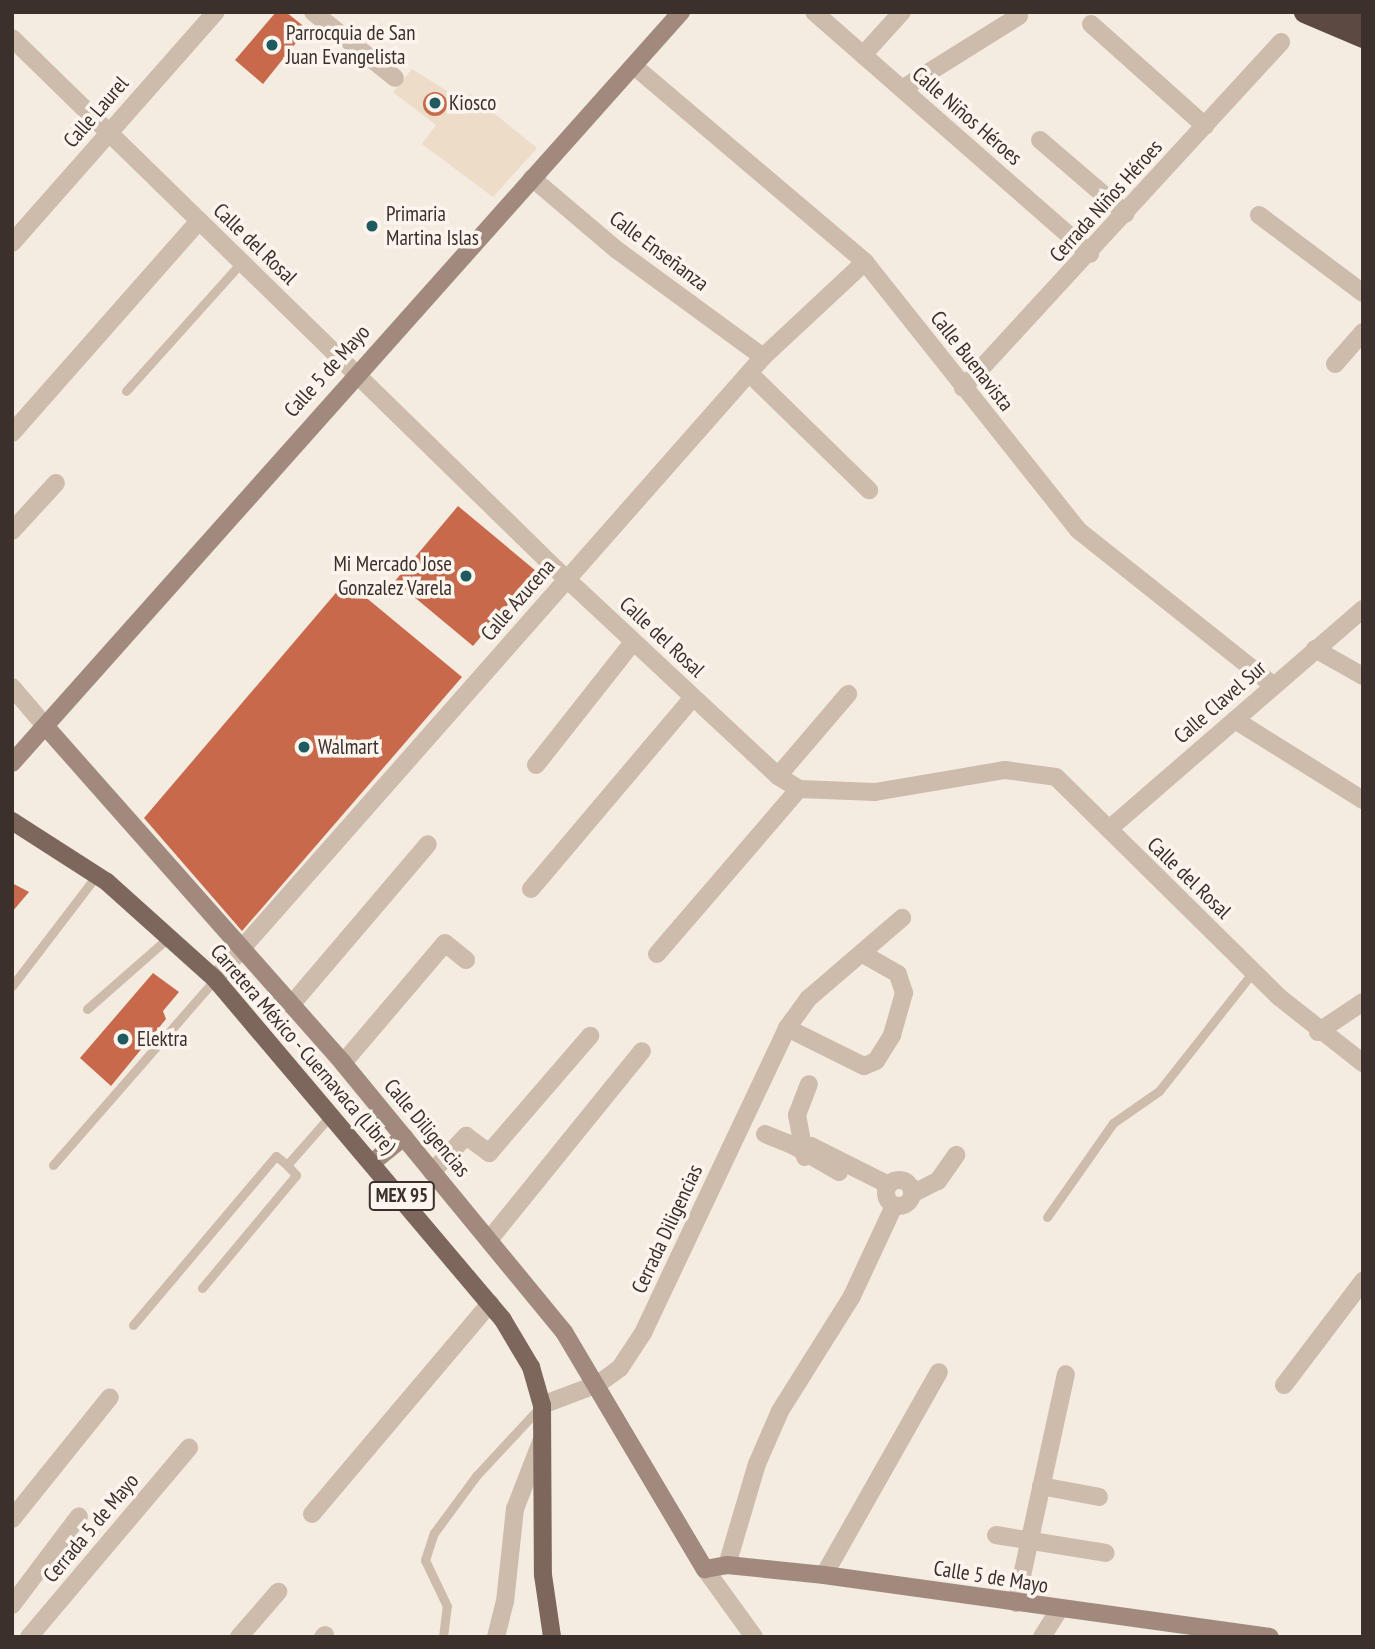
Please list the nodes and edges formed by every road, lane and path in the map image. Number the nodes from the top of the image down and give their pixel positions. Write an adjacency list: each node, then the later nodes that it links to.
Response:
1 (216, 12): 19 (street, Calle Laurel)
2 (313, 12): 16 (street)
3 (681, 12): 15 (street, Calle 5 de Mayo)
4 (814, 12): 14 (street, Calle Niños Héroes)
5 (902, 12): 14 (street)
6 (1304, 12): 11 (highway)
7 (1345, 12): 9 (highway)
8 (1019, 16): 17 (street)
9 (1363, 20)
10 (1091, 24): 18 (street)
11 (1363, 37)
12 (12, 38): 19 (street, Calle del Rosal)
13 (1280, 42): 18 (street, Cerrada Niños Héroes)
14 (863, 55): 17 (street, Calle Niños Héroes)
15 (634, 66): 21 (street, Calle 5 de Mayo); 27 (street, Calle Buenavista)
16 (395, 78)
17 (902, 89): 26 (street, Calle Niños Héroes)
18 (1205, 126): 22 (street, Cerrada Niños Héroes)
19 (108, 132): 24 (street, Calle del Rosal); 25 (street, Calle Laurel)
20 (1040, 140): 22 (street)
21 (531, 178): 31 (street, Calle Enseñanza); 34 (street, Calle 5 de Mayo)
22 (1126, 214): 26 (street, Cerrada Niños Héroes)
23 (1259, 215): 29 (street)
24 (199, 221): 28 (street, Calle del Rosal); 37 (street)
25 (12, 243)
26 (1090, 254): 35 (street, Cerrada Niños Héroes)
27 (865, 262): 31 (street, Calle Azucena); 35 (street, Calle Buenavista)
28 (242, 263): 34 (street, Calle del Rosal); 36 (lane)
29 (1363, 293)
30 (1363, 332): 32 (street)
31 (763, 357): 33 (street, Calle Azucena)
32 (1335, 365)
33 (749, 373): 39 (street); 41 (street, Calle Azucena)
34 (354, 374): 41 (street, Calle del Rosal); 51 (street, Calle 5 de Mayo)
35 (963, 388): 46 (street, Calle Buenavista)
36 (126, 391)
37 (12, 433)
38 (56, 483): 40 (street)
39 (869, 490)
40 (12, 531)
41 (567, 579): 43 (street, Calle del Rosal); 64 (street, Calle Azucena)
42 (1362, 611): 44 (street, Calle Clavel Sur)
43 (633, 642): 49 (street, Calle del Rosal); 53 (street)
44 (1315, 649): 45 (street); 46 (street, Calle Clavel Sur)
45 (1363, 676)
46 (1273, 685): 50 (street, Calle Clavel Sur)
47 (12, 687): 51 (street, Calle Diligencias)
48 (848, 694): 54 (street)
49 (692, 697): 54 (street, Calle del Rosal); 61 (street)
50 (1235, 720): 56 (street); 58 (street, Calle Clavel Sur)
51 (46, 727): 52 (street, Calle 5 de Mayo); 64 (street, Calle Diligencias)
52 (12, 763)
53 (536, 765)
54 (778, 776): 55 (street, Calle del Rosal)
55 (799, 789): 58 (street, Calle del Rosal); 65 (street)
56 (1363, 800)
57 (12, 821): 60 (main road, Carretera México - Cuernavaca (Libre) / MEX 95)
58 (1109, 829): 68 (street, Calle del Rosal)
59 (428, 844): 72 (street)
60 (97, 876): 63 (main road, Carretera México - Cuernavaca (Libre) / MEX 95); 70 (lane)
61 (531, 889)
62 (902, 918): 66 (street, Cerrada Diligencias)
63 (170, 936): 69 (main road, Carretera México - Cuernavaca (Libre) / MEX 95); 73 (lane)
64 (243, 951): 69 (street, Calle Azucena); 72 (street, Calle Diligencias)
65 (657, 954)
66 (863, 954): 74 (street, Cerrada Diligencias); 74 (street)
67 (466, 960): 78 (street)
68 (1253, 972): 75 (street, Calle del Rosal); 91 (lane)
69 (215, 979): 81 (main road, Carretera México - Cuernavaca (Libre) / MEX 95); 87 (lane)
70 (12, 986)
71 (1363, 1002): 75 (street)
72 (291, 1005): 78 (street, Calle Diligencias)
73 (87, 1009)
74 (787, 1028): 99 (street, Cerrada Diligencias)
75 (1318, 1032): 79 (street, Calle del Rosal)
76 (590, 1036): 89 (street)
77 (642, 1051): 92 (street)
78 (343, 1063): 83 (street, Calle Diligencias)
79 (1363, 1063)
80 (809, 1084): 84 (street)
81 (332, 1114): 86 (main road, Carretera México - Cuernavaca (Libre) / MEX 95); 88 (lane)
82 (765, 1134): 84 (street)
83 (404, 1137): 86 (street); 89 (street, Calle Diligencias)
84 (801, 1150): 90 (street)
85 (956, 1155): 90 (street)
86 (373, 1162): 95 (main road, Carretera México - Cuernavaca (Libre) / MEX 95)
87 (53, 1165)
88 (287, 1165): 94 (lane); 96 (lane)
89 (432, 1172): 92 (street, Calle Diligencias)
90 (890, 1195): 113 (street)
91 (1047, 1217)
92 (489, 1240): 99 (street, Calle Diligencias)
93 (1363, 1281): 100 (street)
94 (202, 1288)
95 (490, 1303): 102 (main road, Carretera México - Cuernavaca (Libre) / MEX 95); 107 (street)
96 (132, 1325)
97 (939, 1372): 115 (street)
98 (1066, 1374): 105 (street)
99 (598, 1384): 102 (street, Cerrada Diligencias); 114 (street, Calle Diligencias)
100 (1284, 1385)
101 (110, 1397): 109 (street)
102 (542, 1405): 103 (main road, Carretera México - Cuernavaca (Libre) / MEX 95); 123 (lane)
103 (545, 1432): 124 (street); 125 (main road, Carretera México - Cuernavaca (Libre) / MEX 95)
104 (189, 1448): 121 (street, Cerrada 5 de Mayo)
105 (1041, 1486): 106 (street); 111 (street)
106 (1099, 1497)
107 (312, 1514)
108 (79, 1516): 118 (street)
109 (12, 1519)
110 (996, 1535): 111 (street)
111 (1029, 1542): 112 (street); 117 (street)
112 (1106, 1553)
113 (727, 1565): 114 (street, Calle 5 de Mayo); 115 (street, Calle 5 de Mayo)
114 (705, 1569): 120 (street, Calle Diligencias)
115 (824, 1575): 117 (street, Calle 5 de Mayo)
116 (278, 1592): 122 (street)
117 (1016, 1603): 119 (street, Calle 5 de Mayo)
118 (12, 1605)
119 (1059, 1610): 126 (street); 127 (street, Calle 5 de Mayo)
120 (753, 1636)
121 (29, 1637)
122 (239, 1637)
123 (443, 1637)
124 (496, 1637)
125 (552, 1637)
126 (1042, 1637)
127 (1270, 1637)

